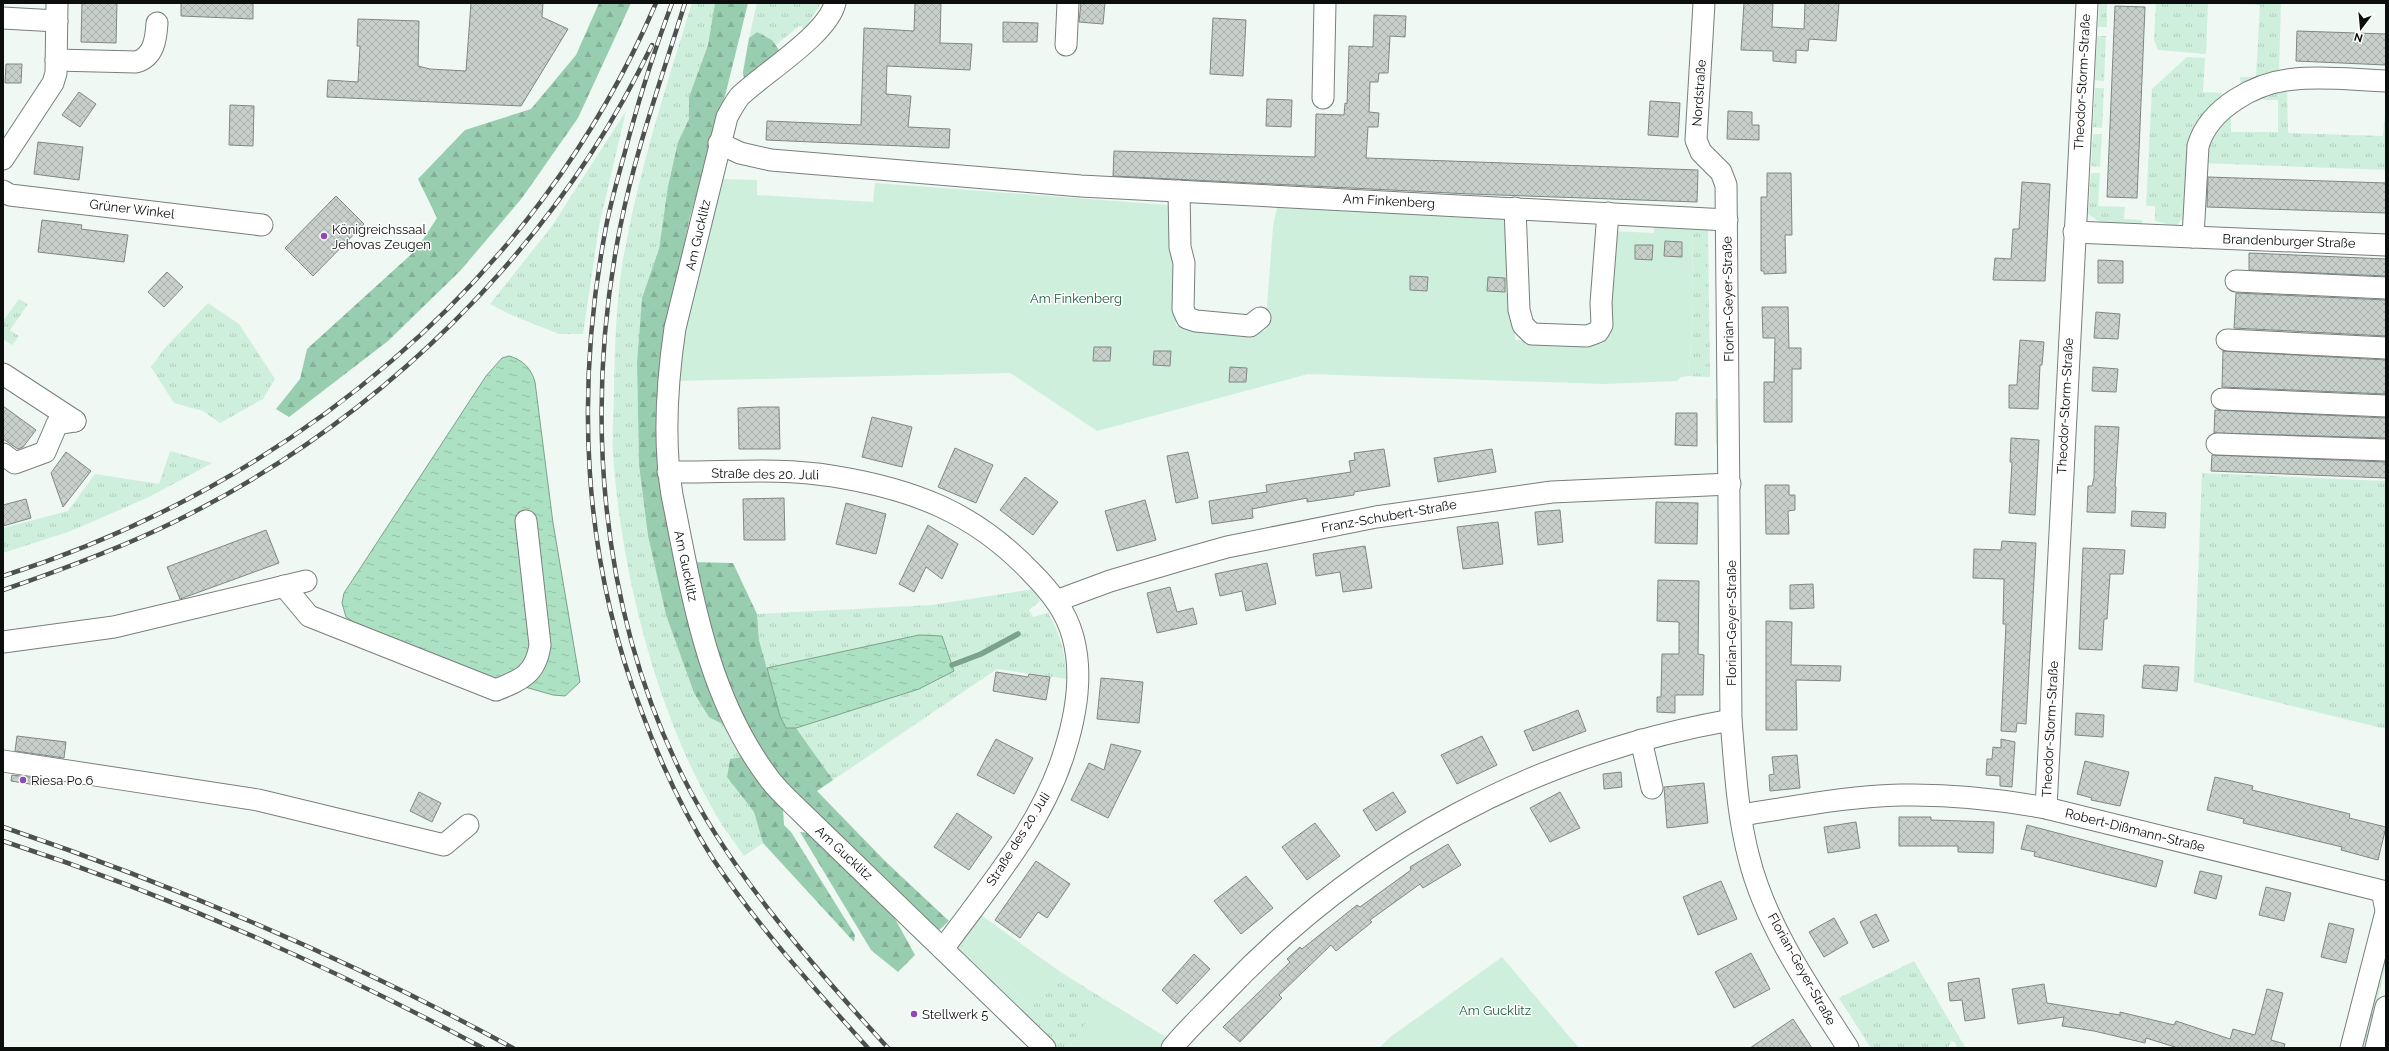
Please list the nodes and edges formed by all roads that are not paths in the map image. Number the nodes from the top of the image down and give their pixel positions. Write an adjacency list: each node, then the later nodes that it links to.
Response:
1 (835, 3): 13 (street, Am Gucklitz)
2 (1068, 3): 9 (street)
3 (1325, 3): 12 (street)
4 (1704, 3): 15 (street, Nordstraße)
5 (2087, 3): 22 (street, Theodor-Storm-Straße)
6 (57, 12): 7 (street); 10 (street)
7 (3, 18)
8 (157, 23): 10 (street)
9 (1066, 45)
10 (56, 60): 14 (street)
11 (2386, 81): 23 (street)
12 (1323, 98)
13 (719, 143): 17 (street, Am Finkenberg); 36 (street, Am Gucklitz)
14 (3, 159)
15 (1721, 172): 20 (street, Florian-Geyer-Straße)
16 (3, 191): 21 (street, Grüner Winkel)
17 (1179, 191): 18 (street, Am Finkenberg); 27 (street)
18 (1516, 208): 19 (street, Am Finkenberg); 19 (street)
19 (1608, 213): 20 (street, Am Finkenberg)
20 (1727, 220): 37 (street, Florian-Geyer-Straße)
21 (262, 225)
22 (2074, 232): 23 (street, Brandenburger Straße); 47 (street, Theodor-Storm-Straße)
23 (2193, 237): 24 (street, Brandenburger Straße)
24 (2386, 245)
25 (2236, 281): 26 (street)
26 (2386, 288)
27 (1260, 318)
28 (2226, 340): 29 (street)
29 (2386, 348)
30 (3, 374): 35 (street)
31 (2222, 400): 32 (street)
32 (2386, 406)
33 (2217, 444): 34 (street)
34 (2386, 450)
35 (3, 454)
36 (668, 472): 41 (street, Straße des 20. Juli); 51 (street, Am Gucklitz)
37 (1730, 484): 41 (street, Franz-Schubert-Straße); 43 (street, Florian-Geyer-Straße)
38 (526, 521): 40 (street)
39 (306, 581): 40 (street)
40 (284, 586): 42 (street)
41 (1056, 601): 51 (street, Straße des 20. Juli)
42 (3, 642)
43 (1731, 720): 44 (street); 48 (street, Florian-Geyer-Straße)
44 (1641, 740): 46 (street); 54 (street)
45 (3, 761): 49 (street)
46 (1652, 788)
47 (2046, 808): 48 (street, Robert-Dißmann-Straße); 50 (street, Robert-Dißmann-Straße)
48 (1741, 815): 55 (street, Florian-Geyer-Straße)
49 (468, 825)
50 (2385, 904): 56 (street)
51 (943, 949): 53 (street, Am Gucklitz)
52 (2386, 1007): 57 (street)
53 (1045, 1048)
54 (1172, 1048)
55 (1848, 1048)
56 (2351, 1048)
57 (2376, 1048)

